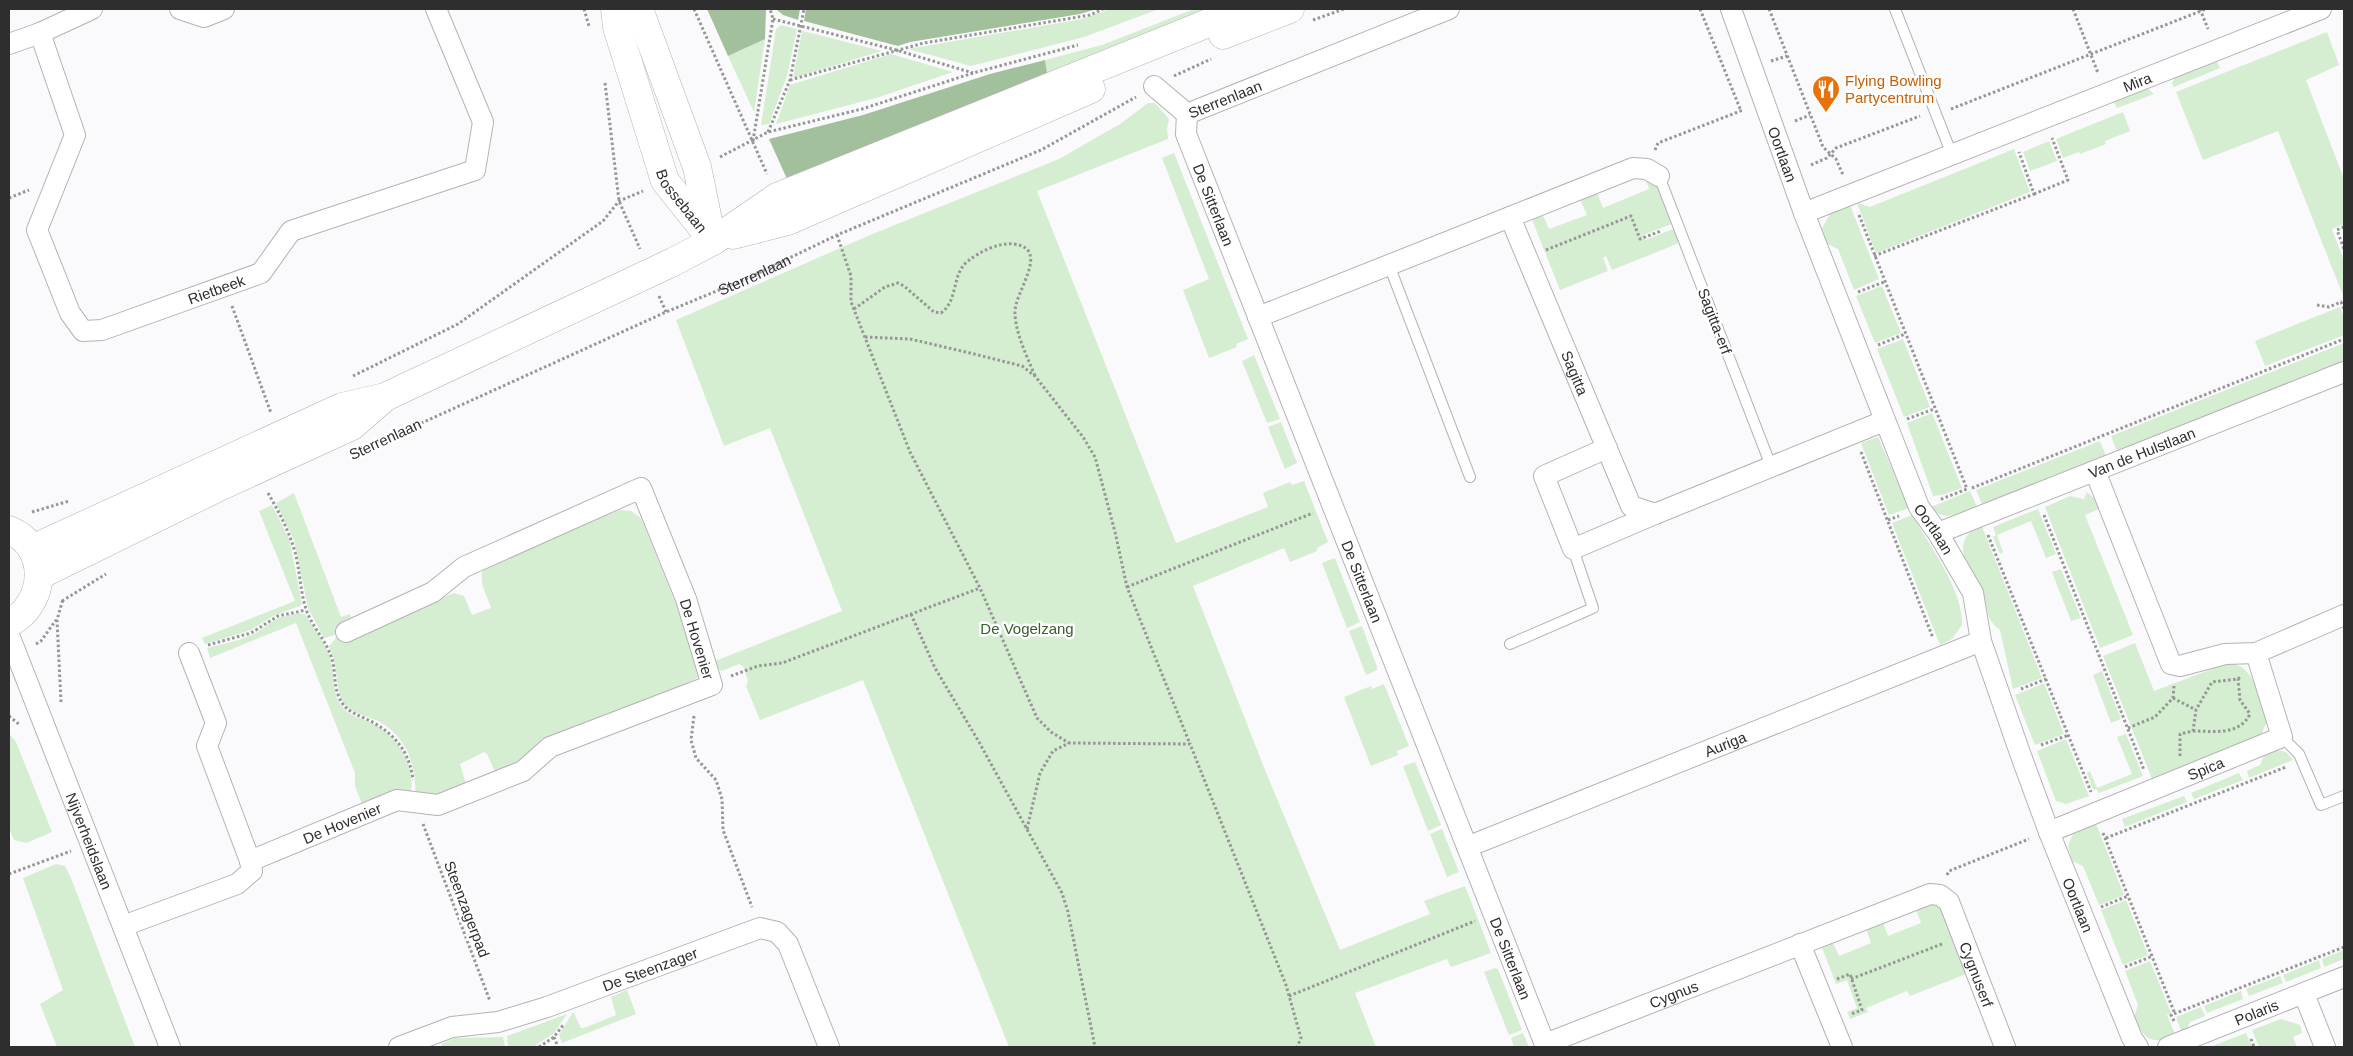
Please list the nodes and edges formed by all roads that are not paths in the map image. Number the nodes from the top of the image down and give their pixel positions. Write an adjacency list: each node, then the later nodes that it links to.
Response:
1 (92, 9): 13 (street)
2 (180, 9): 3 (street)
3 (224, 9)
4 (436, 9): 13 (street, Rietbeek)
5 (615, 9): 21 (street, Bossebaan)
6 (639, 9): 21 (street, Bossebaan)
7 (1243, 9): 21 (street, Sterrenlaan)
8 (1290, 9): 21 (street, Sterrenlaan)
9 (1449, 9): 16 (street, Sterrenlaan)
10 (1731, 9): 19 (street, Oortlaan)
11 (1895, 9): 17 (lane)
12 (2318, 9): 17 (street, Mira)
13 (40, 32): 14 (street)
14 (9, 44)
15 (1154, 86): 16 (street, Sterrenlaan)
16 (1187, 114): 23 (street, De Sitterlaan)
17 (1952, 155): 19 (street, Mira)
18 (1653, 172): 20 (street); 28 (lane, Sagitta-erf)
19 (1804, 213): 26 (street, Oortlaan)
20 (1510, 217): 22 (street); 27 (street, Sagitta)
21 (713, 241): 25 (street, Sterrenlaan)
22 (1388, 265): 23 (street); 30 (lane)
23 (1258, 317): 48 (street, De Sitterlaan)
24 (2344, 372): 29 (street, Van de Hulstlaan)
25 (385, 397): 34 (street, Sterrenlaan); 36 (street, Sterrenlaan)
26 (1884, 421): 28 (street); 33 (street, Oortlaan)
27 (1607, 448): 31 (street, Sagitta); 35 (street)
28 (1771, 466): 31 (street)
29 (2096, 471): 33 (street, Van de Hulstlaan); 44 (street)
30 (1470, 477)
31 (1655, 514): 35 (street)
32 (9, 530): 34 (street)
33 (1938, 533): 41 (street, Oortlaan)
34 (32, 549): 36 (street)
35 (1573, 549): 42 (lane)
36 (40, 576): 38 (street)
37 (2344, 615): 44 (street)
38 (9, 623)
39 (346, 632): 49 (street, De Hovenier)
40 (9, 635): 51 (street, Nijverheidslaan)
41 (1981, 641): 47 (street, Oortlaan); 48 (street, Auriga)
42 (1510, 644)
43 (189, 653): 49 (street)
44 (2256, 655): 45 (street)
45 (2282, 737): 46 (lane); 47 (street, Spica)
46 (2344, 796)
47 (2049, 832): 62 (street, Oortlaan)
48 (1467, 847): 56 (street, De Sitterlaan)
49 (250, 861): 51 (street)
50 (1945, 898): 52 (street, Cygnus); 61 (street, Cygnuserf)
51 (123, 926): 57 (street, Nijverheidslaan)
52 (1800, 944): 56 (street, Cygnus); 60 (street)
53 (2344, 977): 54 (street, Polaris)
54 (2304, 994): 55 (street, Polaris); 63 (street)
55 (2175, 1045)
56 (1546, 1046)
57 (170, 1047)
58 (399, 1047): 59 (street, De Steenzager)
59 (829, 1047)
60 (1842, 1047)
61 (2005, 1047)
62 (2138, 1047)
63 (2325, 1047)

